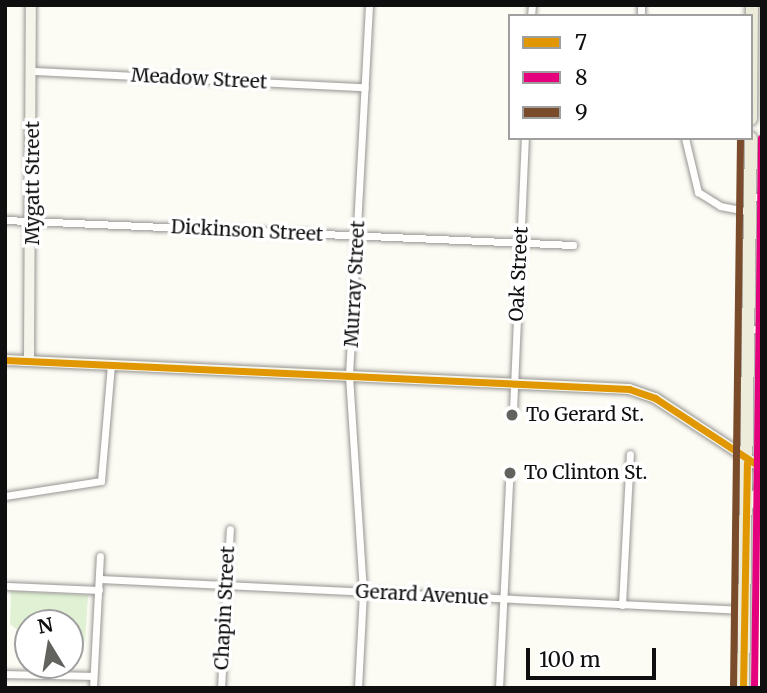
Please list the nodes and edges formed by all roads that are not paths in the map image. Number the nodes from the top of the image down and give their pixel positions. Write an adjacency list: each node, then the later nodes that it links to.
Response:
1 (31, 5): 3 (street, Mygatt Street)
2 (369, 5): 4 (street, Murray Street)
3 (33, 71): 4 (street, Meadow Street); 11 (street, Mygatt Street)
4 (365, 87): 12 (street, Murray Street)
5 (525, 140): 13 (street, Oak Street)
6 (685, 140): 9 (street)
7 (751, 140): 8 (main road)
8 (756, 197): 9 (main road)
9 (750, 212): 15 (main road)
10 (5, 220): 11 (street, Dickinson Street)
11 (34, 221): 12 (street, Dickinson Street); 17 (street, Mygatt Street)
12 (358, 236): 13 (street, Dickinson Street); 19 (street, Murray Street)
13 (520, 243): 14 (street, Dickinson Street); 20 (street, Oak Street)
14 (573, 245)
15 (755, 329): 23 (main road)
16 (5, 359): 17 (street)
17 (29, 360): 18 (street)
18 (111, 364): 19 (street); 27 (street)
19 (349, 375): 20 (street); 35 (street, Murray Street)
20 (514, 383): 21 (street, Oak Street); 23 (street)
21 (513, 410)
22 (630, 454): 37 (street)
23 (747, 463): 24 (street); 28 (main road)
24 (762, 468)
25 (509, 480): 36 (street)
26 (762, 486): 28 (street)
27 (5, 496)
28 (746, 509): 38 (main road)
29 (230, 529): 33 (street, Chapin Street)
30 (100, 555): 31 (street)
31 (100, 579): 33 (street, Gerard Avenue); 34 (street)
32 (8, 586): 34 (street)
33 (227, 586): 35 (street, Gerard Avenue); 42 (street, Chapin Street)
34 (99, 590): 40 (street)
35 (363, 592): 36 (street, Gerard Avenue); 43 (street, Murray Street)
36 (503, 598): 37 (street, Gerard Avenue); 44 (street)
37 (622, 605): 38 (street, Gerard Avenue)
38 (744, 610): 45 (main road)
39 (5, 674): 40 (street)
40 (93, 676): 41 (street)
41 (93, 688)
42 (221, 688)
43 (358, 688)
44 (499, 688)
45 (743, 688)

